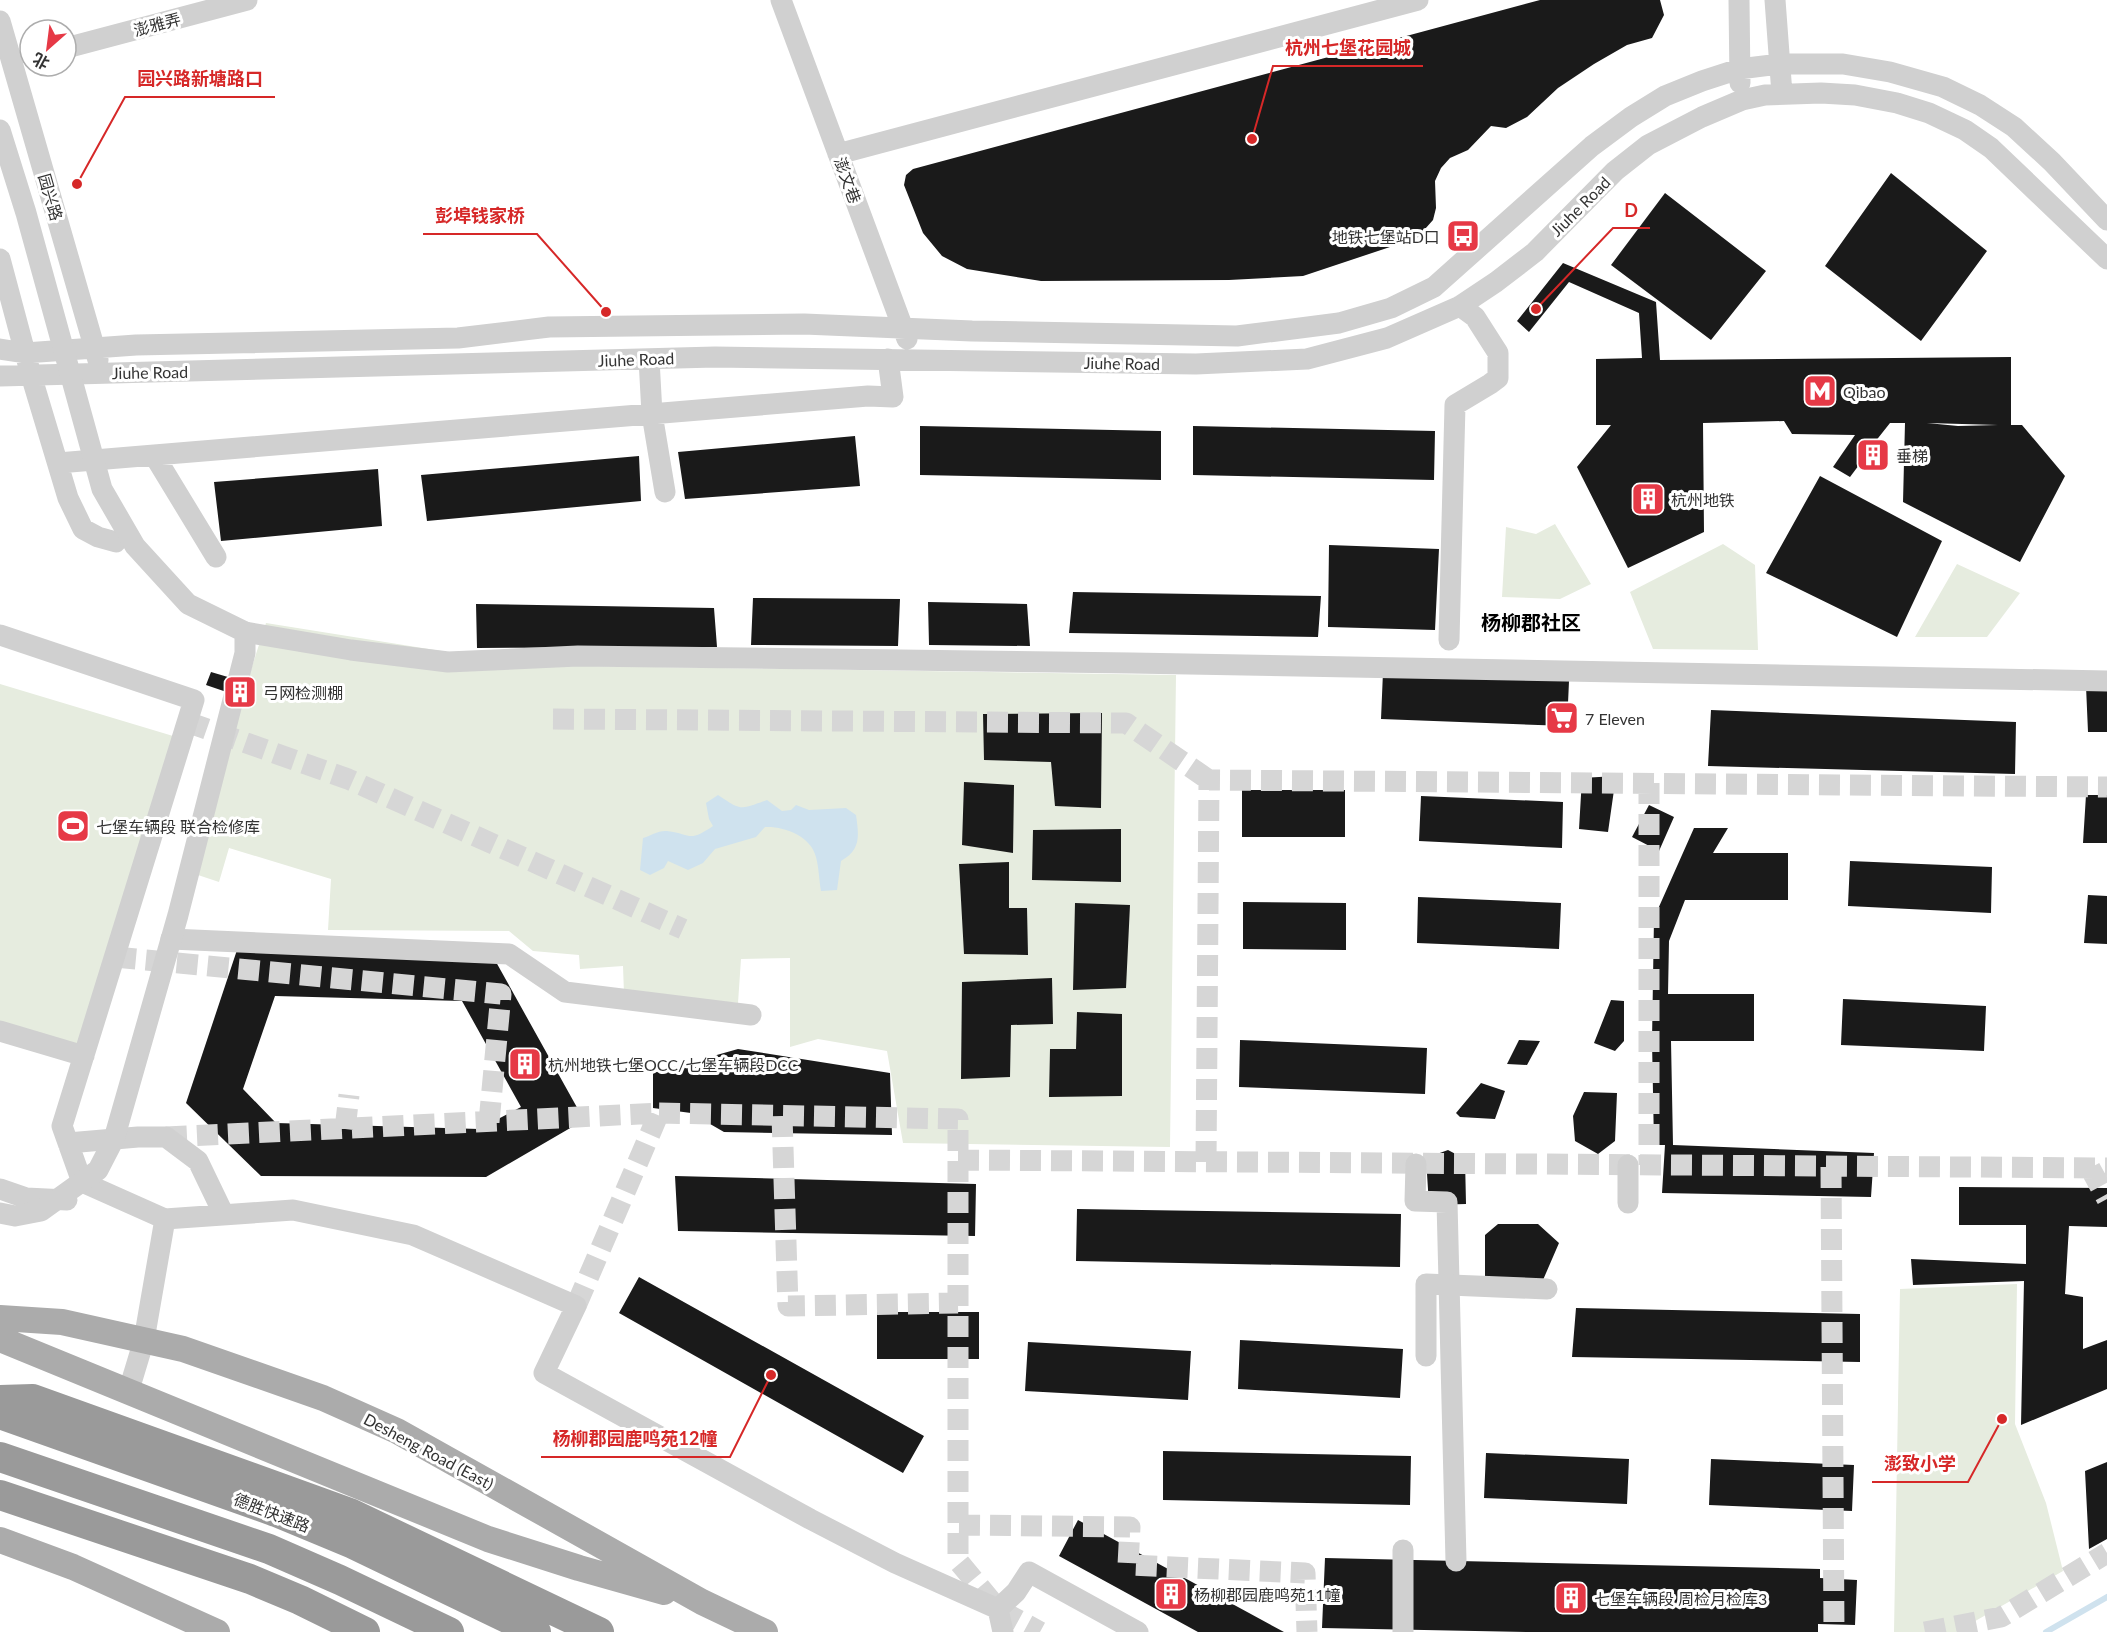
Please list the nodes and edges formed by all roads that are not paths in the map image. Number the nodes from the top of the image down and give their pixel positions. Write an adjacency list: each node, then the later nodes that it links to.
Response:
1 (247, 0): 7 (street, 澎雅弄)
2 (781, 0): 15 (street, 澎文巷)
3 (1418, 0): 15 (street)
4 (1739, 0): 10 (street)
5 (1775, 0): 9 (street)
6 (0, 21): 8 (street, 园兴路)
7 (78, 45)
8 (18, 54)
9 (1780, 64): 10 (street, Jiuhe Road); 12 (street); 16 (street, Jiuhe Road)
10 (1739, 69): 13 (street); 20 (street, Jiuhe Road)
11 (26, 78): 21 (street, 园兴路)
12 (1782, 94): 13 (street, Jiuhe Road); 18 (street, Jiuhe Road)
13 (1742, 100): 19 (street, Jiuhe Road)
14 (0, 130): 36 (street, bridge)
15 (838, 153): 20 (street, 澎文巷)
16 (2107, 220)
17 (0, 259): 23 (street)
18 (2107, 259)
19 (1460, 306): 26 (street, Jiuhe Road); 38 (street)
20 (903, 328): 21 (street, Jiuhe Road); 26 (street, 澎文巷)
21 (95, 348): 23 (street, Jiuhe Road); 27 (street, 园兴路)
22 (0, 349): 23 (street, Jiuhe Road)
23 (25, 353): 28 (street)
24 (650, 359): 25 (street, Jiuhe Road); 27 (street, Jiuhe Road); 30 (street)
25 (888, 359): 26 (street, Jiuhe Road); 30 (street)
26 (915, 359)
27 (102, 374): 28 (street, Jiuhe Road)
28 (31, 375): 29 (street, Jiuhe Road); 32 (street)
29 (0, 376)
30 (652, 414): 31 (street); 33 (street)
31 (154, 455): 32 (street); 35 (street)
32 (58, 463): 34 (street)
33 (665, 492)
34 (116, 542)
35 (216, 557)
36 (245, 632): 39 (street); 40 (street, bridge)
37 (0, 635): 43 (street)
38 (1449, 640)
39 (2107, 681)
40 (171, 939): 41 (street); 50 (street, bridge)
41 (751, 1015)
42 (0, 1031): 43 (street)
43 (84, 1056): 44 (street)
44 (68, 1143): 47 (street); 51 (street)
45 (1416, 1164): 69 (street)
46 (1628, 1165): 49 (street)
47 (82, 1182): 48 (street); 52 (street)
48 (0, 1189)
49 (1628, 1203)
50 (0, 1213)
51 (224, 1215): 52 (street); 71 (street)
52 (165, 1219): 58 (street)
53 (1440, 1223): 54 (street)
54 (1440, 1285): 55 (street, bridge); 59 (street, bridge)
55 (1547, 1289)
56 (0, 1318): 58 (main road, Desheng Road (East))
57 (0, 1339): 61 (main road)
58 (144, 1340): 61 (street); 70 (main road, Desheng Road (East))
59 (1426, 1356)
60 (0, 1384): 62 (highway)
61 (128, 1393): 70 (main road)
62 (33, 1399): 63 (highway); 72 (highway)
63 (0, 1400)
64 (0, 1414): 76 (highway, 德胜快速路)
65 (0, 1457): 75 (highway)
66 (0, 1495): 74 (highway)
67 (0, 1540): 73 (main road)
68 (1403, 1550): 82 (street)
69 (1456, 1561)
70 (702, 1602): 79 (main road, Desheng Road (East))
71 (998, 1609): 80 (street); 81 (street)
72 (555, 1610): 77 (highway); 78 (highway)
73 (217, 1632)
74 (365, 1632)
75 (449, 1632)
76 (536, 1632)
77 (599, 1632)
78 (612, 1632)
79 (765, 1632)
80 (1003, 1632)
81 (1138, 1632)
82 (1403, 1632)

